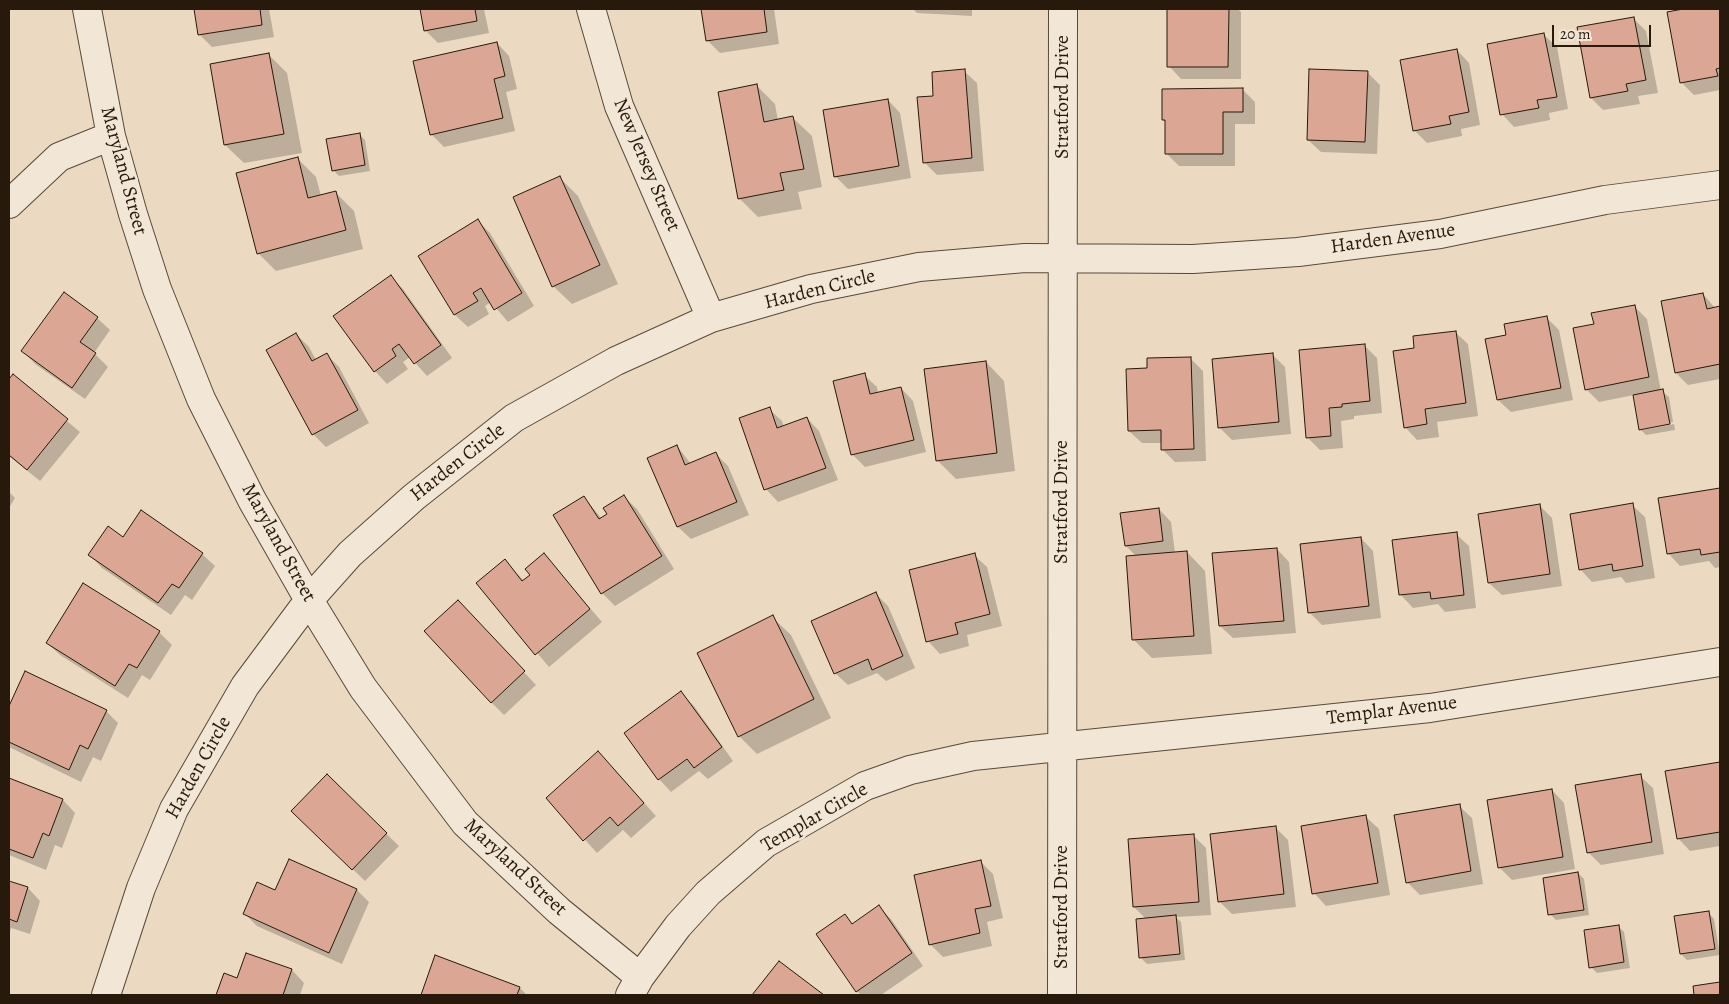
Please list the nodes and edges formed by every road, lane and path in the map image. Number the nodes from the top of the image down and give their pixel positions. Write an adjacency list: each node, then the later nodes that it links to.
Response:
1 (87, 9): 4 (street, Maryland Street)
2 (591, 9): 8 (street, New Jersey Street)
3 (1063, 9): 7 (street, Stratford Drive)
4 (111, 136): 6 (street); 9 (street, Maryland Street)
5 (1720, 185): 7 (street, Harden Avenue)
6 (9, 204)
7 (1063, 258): 8 (street, Harden Circle); 11 (street, Stratford Drive)
8 (711, 318): 9 (street, Harden Circle)
9 (309, 600): 12 (street, Maryland Street); 13 (street, Harden Circle)
10 (1720, 662): 11 (street, Templar Avenue)
11 (1062, 747): 12 (street, Templar Circle); 14 (street, Stratford Drive)
12 (635, 986)
13 (106, 995)
14 (1062, 995)

